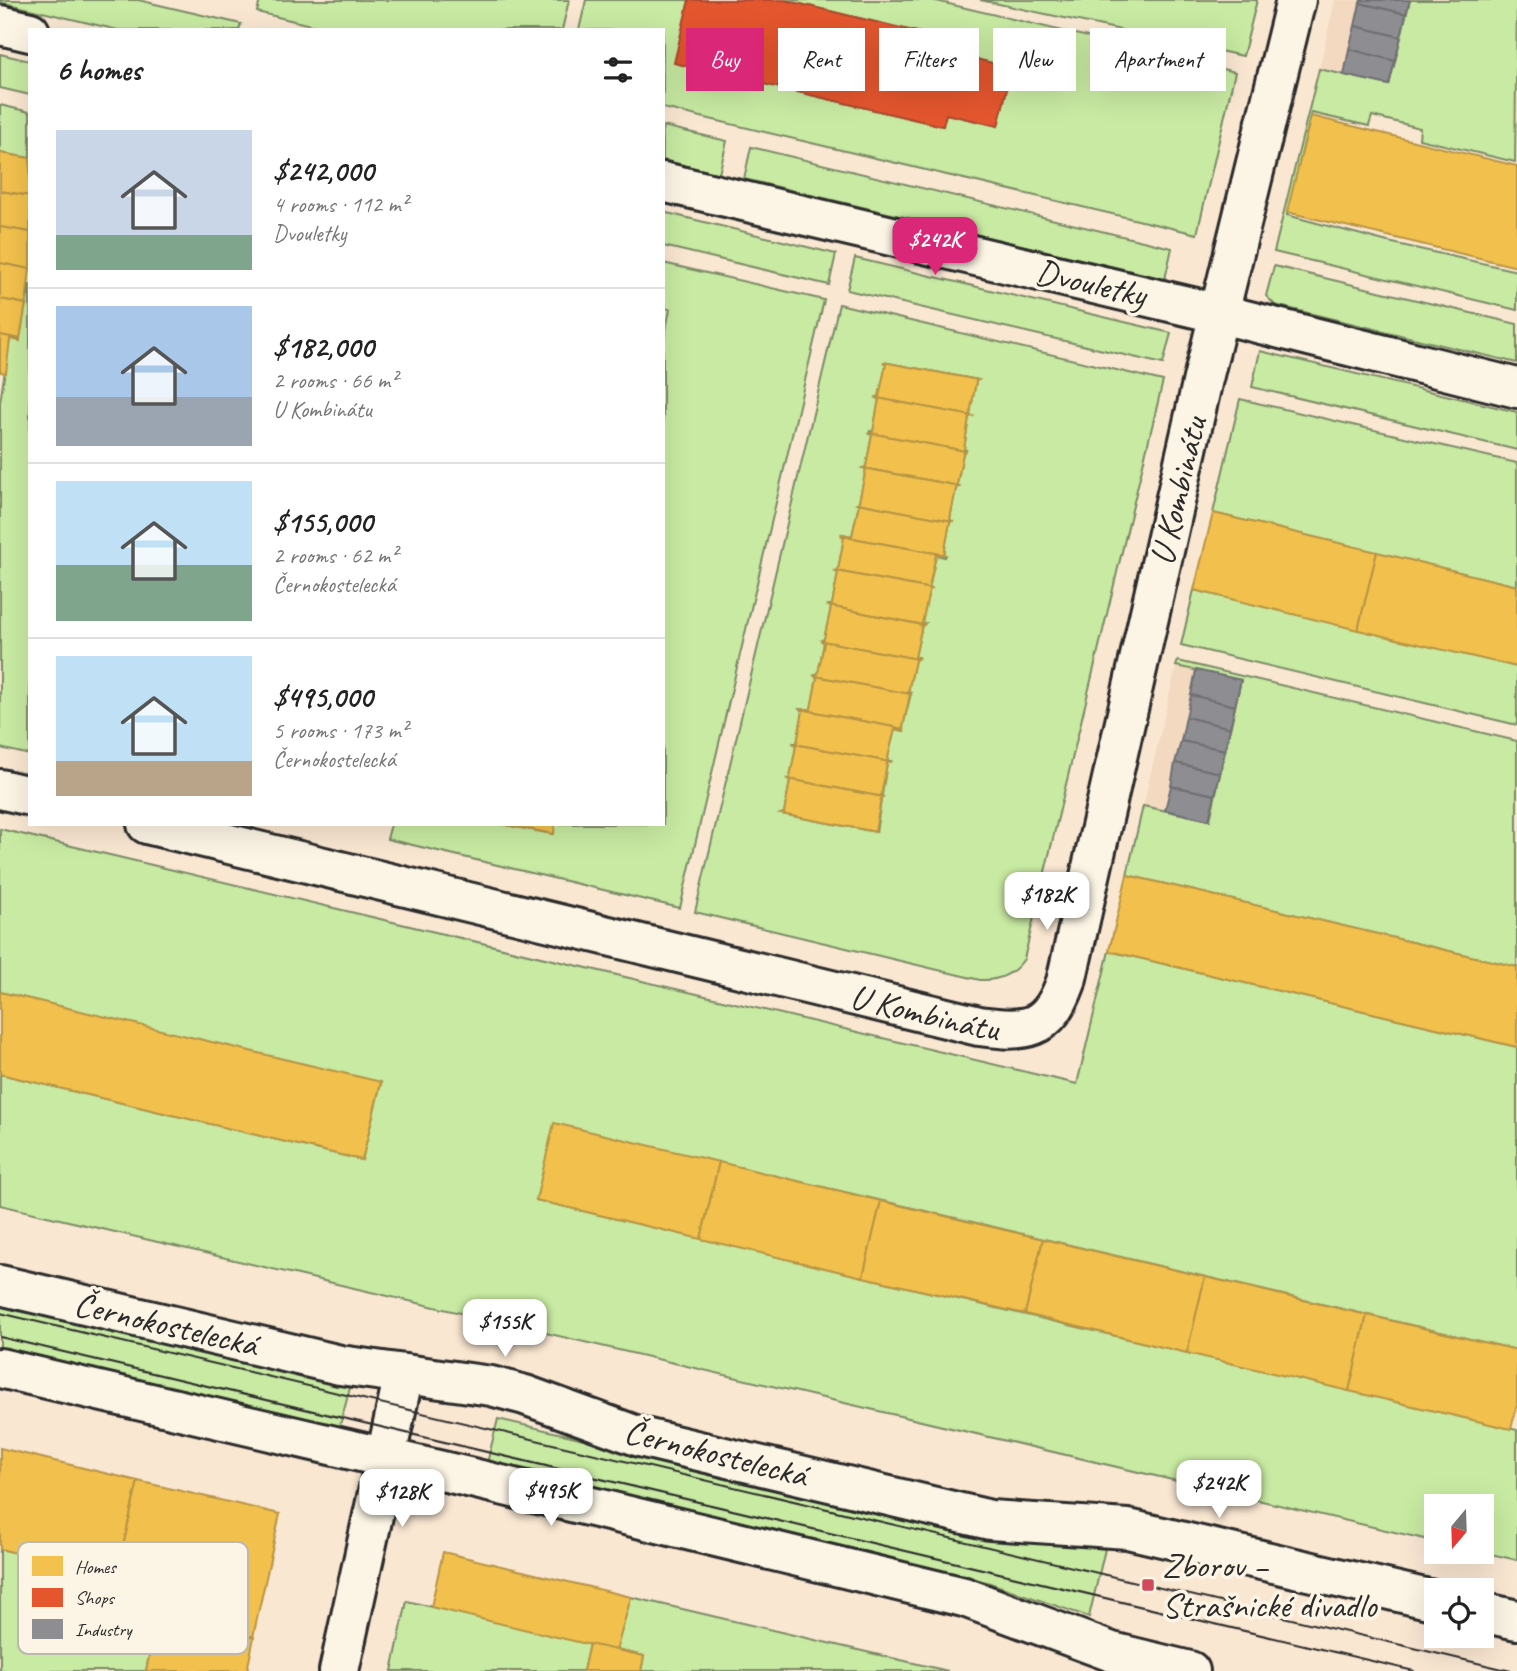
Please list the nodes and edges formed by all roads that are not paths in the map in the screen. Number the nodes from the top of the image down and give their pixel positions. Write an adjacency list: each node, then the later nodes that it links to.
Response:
1 (1296, 0): 5 (street, U Kombinátu)
2 (0, 25): 3 (street)
3 (28, 32)
4 (665, 182): 5 (street, Dvouletky)
5 (1221, 314): 6 (street, Dvouletky); 9 (street, U Kombinátu)
6 (1517, 388)
7 (0, 789): 8 (street)
8 (28, 796)
9 (155, 826)
10 (0, 1284): 12 (street, Černokostelecká)
11 (0, 1368): 13 (street)
12 (404, 1374): 13 (street); 14 (street, Černokostelecká)
13 (386, 1459): 17 (street); 18 (street)
14 (1424, 1598)
15 (1494, 1615): 16 (street)
16 (1517, 1620)
17 (339, 1671)
18 (1190, 1671)

